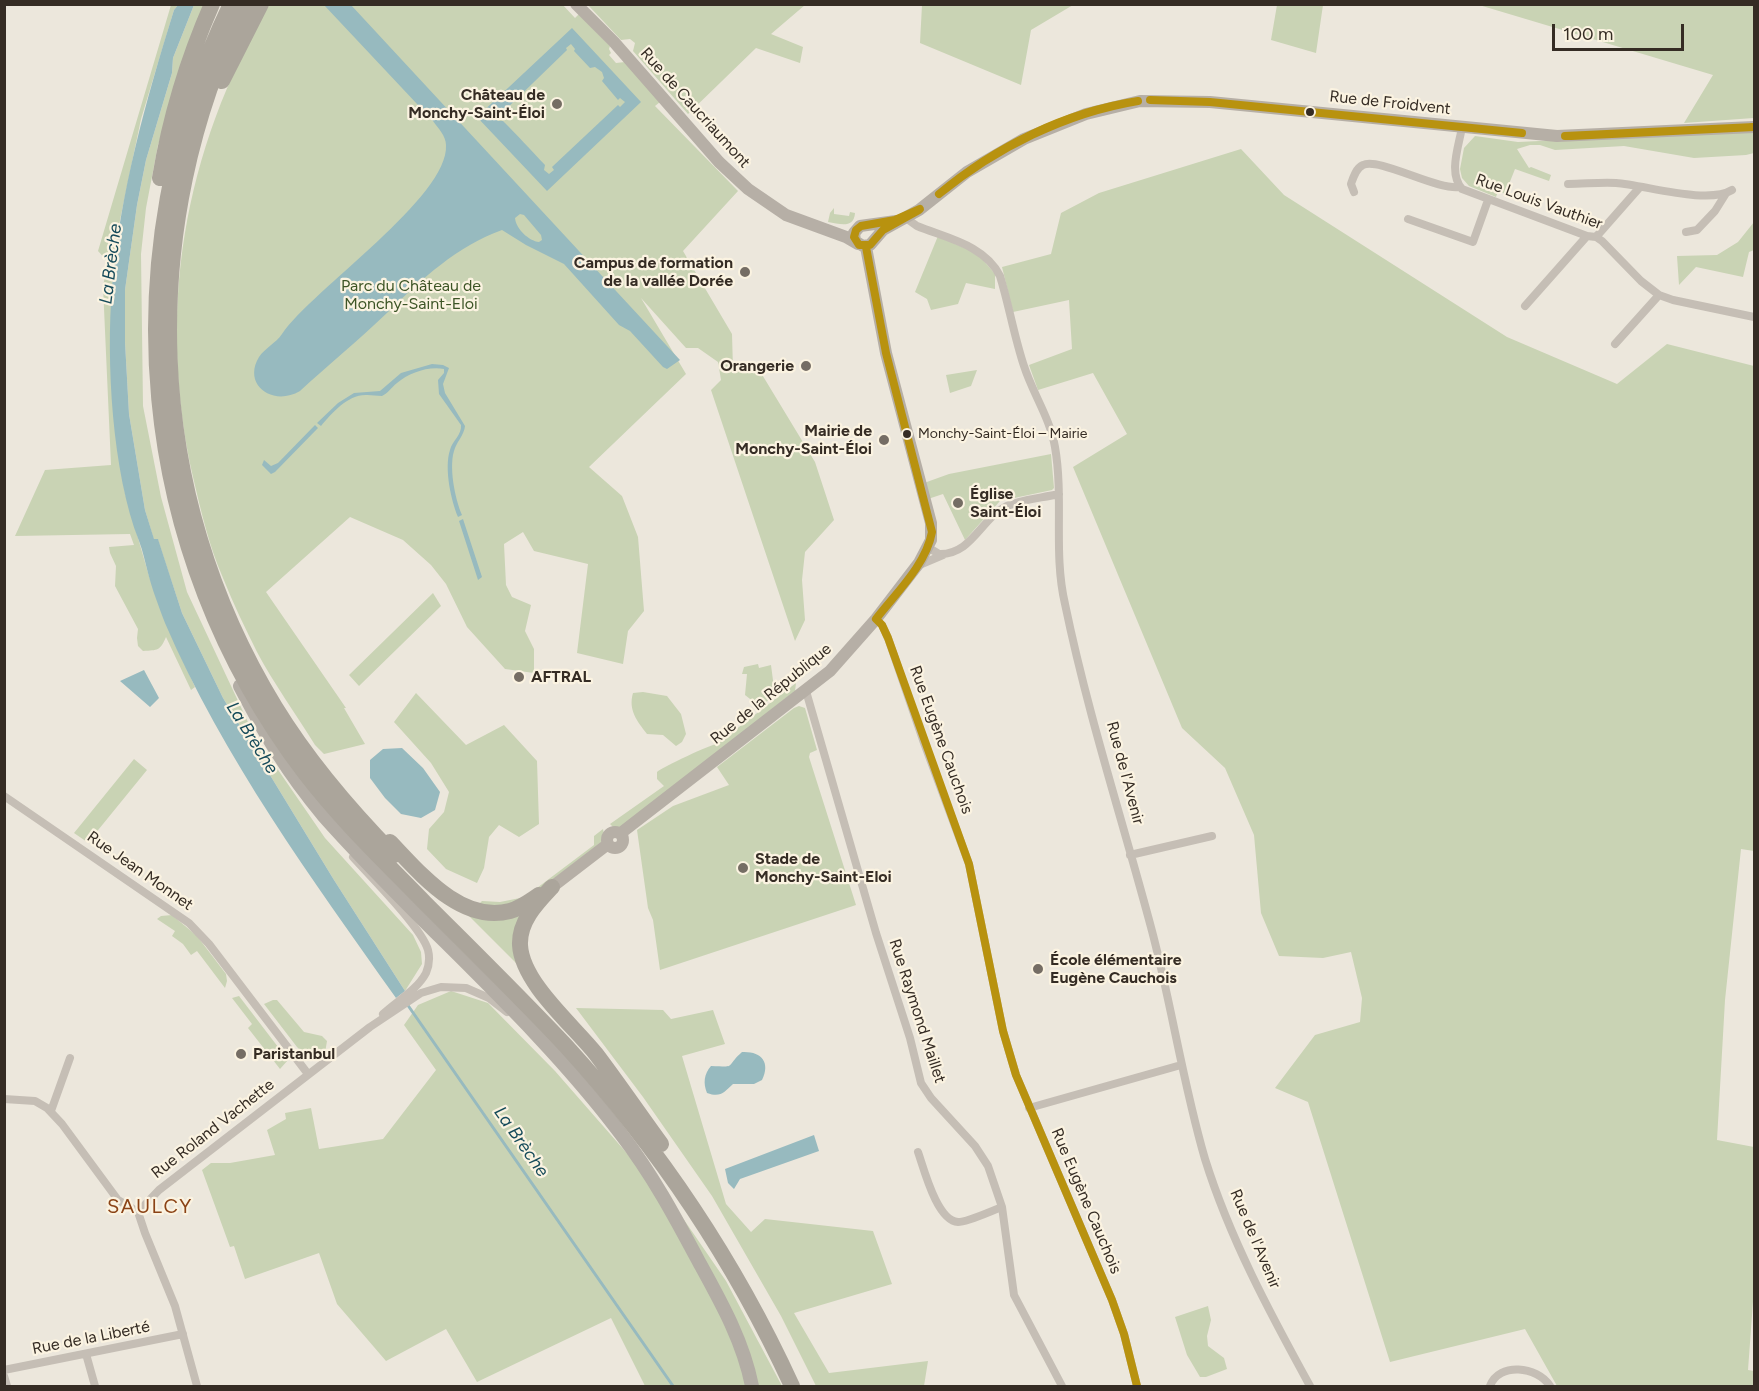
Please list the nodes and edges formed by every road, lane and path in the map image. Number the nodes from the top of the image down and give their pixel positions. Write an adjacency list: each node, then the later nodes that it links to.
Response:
1 (212, 4): 26 (highway)
2 (231, 4): 26 (highway)
3 (245, 4): 8 (highway)
4 (261, 4): 8 (highway)
5 (576, 4): 16 (street, Rue de Caucriaumont)
6 (1462, 127): 7 (street, Rue de Froidvent); 10 (street, Rue Louis Vauthier); 14 (street, Rue de Froidvent)
7 (1755, 127)
8 (184, 176): 34 (highway)
9 (1568, 184): 11 (street)
10 (1460, 187): 12 (street); 13 (street, Rue Louis Vauthier)
11 (1640, 187): 19 (street); 20 (street)
12 (1354, 192)
13 (1488, 200): 15 (street); 20 (street, Rue Louis Vauthier)
14 (908, 216): 17 (street); 27 (street, Rue de l'Avenir)
15 (1408, 219)
16 (799, 221): 18 (street); 21 (street)
17 (896, 221): 18 (street); 21 (street)
18 (862, 227): 21 (street); 21 (street)
19 (1686, 232)
20 (1592, 236): 22 (street, Rue Louis Vauthier); 23 (street)
21 (866, 243): 28 (street)
22 (1659, 295): 24 (street, Rue Louis Vauthier); 25 (street)
23 (1525, 306)
24 (1755, 317)
25 (1615, 344)
26 (156, 362): 31 (highway)
27 (1059, 494): 29 (street); 38 (street, Rue de l'Avenir)
28 (929, 548): 29 (street); 30 (street, Rue de la République)
29 (944, 554): 30 (street)
30 (916, 567): 32 (street, Rue de la République)
31 (210, 604): 36 (main road); 60 (highway)
32 (876, 619): 33 (street, Rue de la République); 46 (street, Rue Eugène Cauchois)
33 (806, 691): 39 (street, Rue de la République); 50 (street, Rue Raymond Maillet)
34 (325, 778): 39 (highway); 48 (highway)
35 (4, 796): 43 (street, Rue Jean Monnet)
36 (314, 804): 40 (street); 44 (main road)
37 (1212, 836): 38 (street)
38 (1130, 855): 42 (street, Rue de l'Avenir)
39 (552, 887): 48 (highway)
40 (412, 994): 43 (street, Rue Roland Vachette); 44 (street)
41 (70, 1058): 47 (street)
42 (1181, 1065): 46 (street); 64 (street, Rue de l'Avenir)
43 (308, 1074): 51 (street, Rue Roland Vachette)
44 (589, 1093): 59 (main road)
45 (4, 1099): 47 (street)
46 (1029, 1108): 63 (street, Rue Eugène Cauchois)
47 (51, 1112): 51 (street)
48 (661, 1144): 61 (highway)
49 (918, 1152): 50 (street)
50 (1002, 1207): 62 (street, Rue Raymond Maillet)
51 (138, 1212): 52 (street)
52 (183, 1334): 53 (street, Rue de la Liberté); 58 (street)
53 (86, 1354): 54 (street, Rue de la Liberté); 57 (street)
54 (4, 1370)
55 (4, 1376): 56 (street)
56 (7, 1386)
57 (95, 1386)
58 (197, 1386)
59 (752, 1386)
60 (792, 1386)
61 (804, 1386)
62 (1062, 1386)
63 (1137, 1386)
64 (1310, 1386)
65 (1490, 1386): 66 (street)
66 (1550, 1386)

